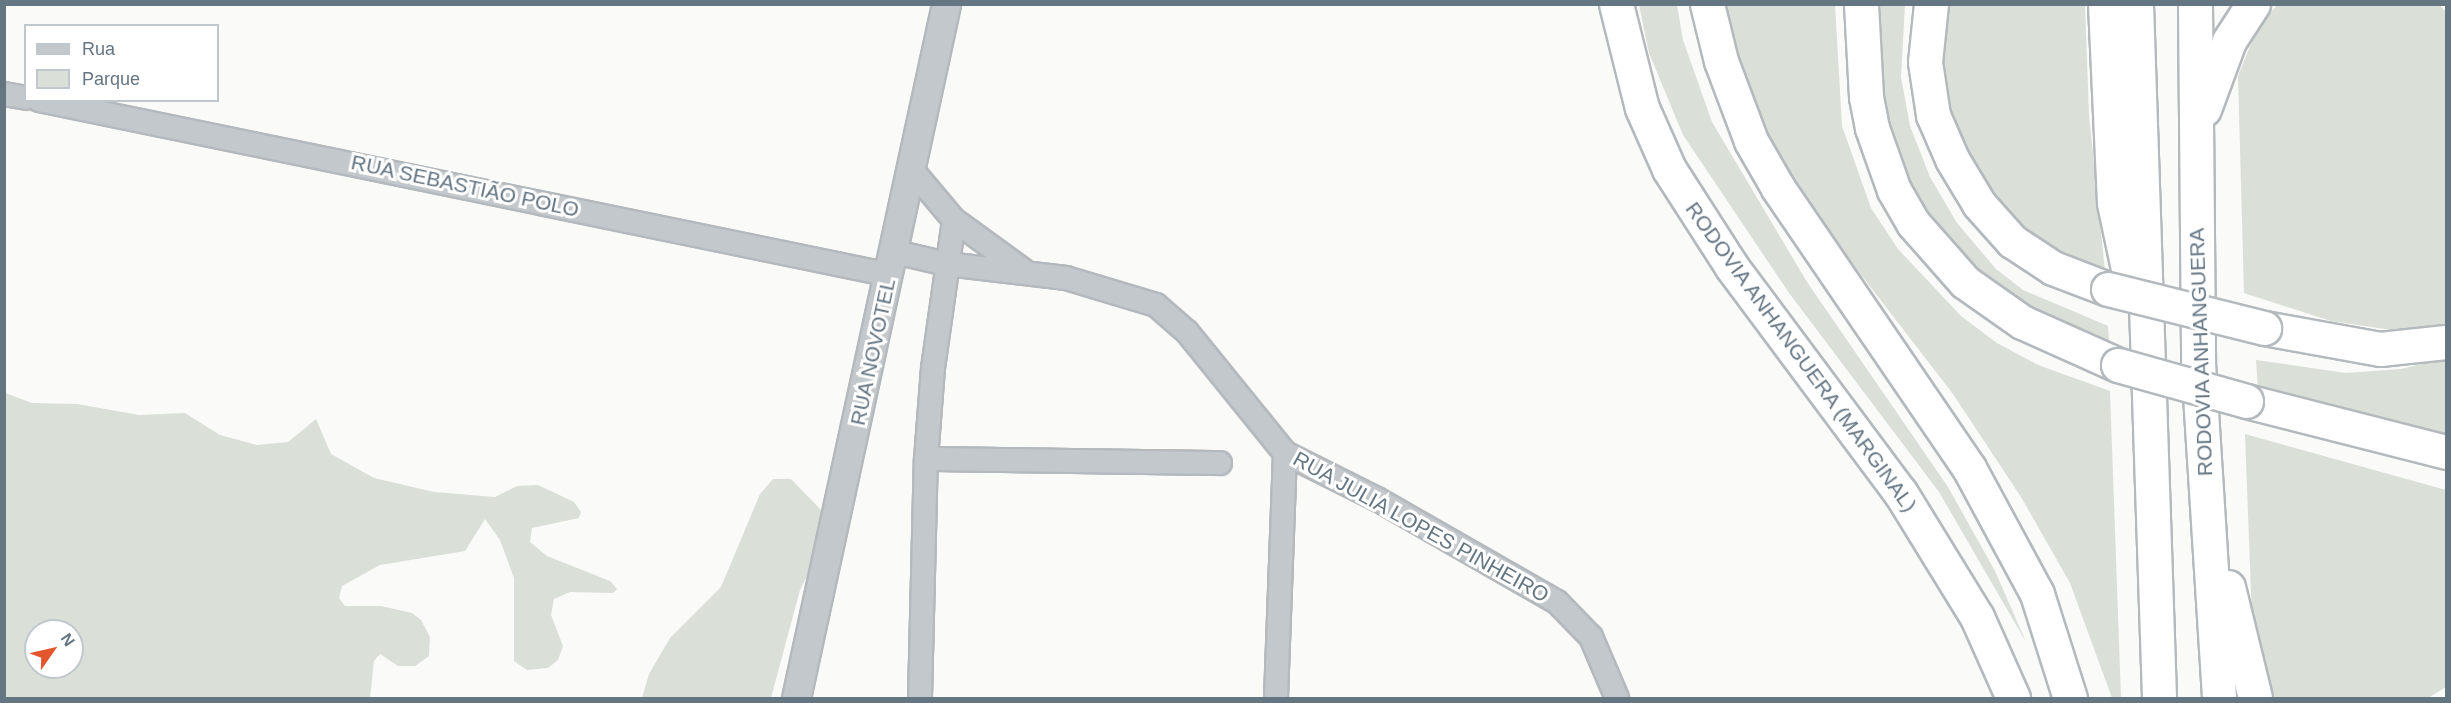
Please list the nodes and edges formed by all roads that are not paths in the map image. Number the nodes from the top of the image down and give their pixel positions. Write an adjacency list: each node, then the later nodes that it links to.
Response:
1 (946, 4): 14 (street, RUA NOVOTEL)
2 (1616, 4): 30 (highway, RODOVIA ANHANGUERA (MARGINAL))
3 (1707, 4): 31 (highway)
4 (1861, 4): 21 (highway, bridge)
5 (1931, 4): 19 (highway, bridge)
6 (2105, 4): 20 (highway)
7 (2136, 4): 20 (highway)
8 (2195, 4): 13 (highway, RODOVIA ANHANGUERA)
9 (2253, 4): 13 (highway)
10 (4, 94): 11 (street)
11 (24, 98)
12 (49, 102): 16 (street, RUA SEBASTIÃO POLO)
13 (2197, 128): 25 (highway, RODOVIA ANHANGUERA)
14 (912, 170): 15 (street, RUA JULIA LOPES PINHEIRO); 16 (street, RUA NOVOTEL)
15 (954, 220): 17 (street); 18 (street, RUA JULIA LOPES PINHEIRO)
16 (892, 263): 17 (street, RUA JULIA LOPES PINHEIRO); 26 (street, RUA NOVOTEL)
17 (947, 264): 18 (street, RUA JULIA LOPES PINHEIRO); 23 (street)
18 (1025, 271): 22 (street, RUA JULIA LOPES PINHEIRO)
19 (2446, 342)
20 (2148, 345): 32 (highway)
21 (2446, 452)
22 (1285, 453): 28 (street); 29 (street, RUA JULIA LOPES PINHEIRO)
23 (926, 459): 24 (street); 27 (street)
24 (1220, 463)
25 (2204, 471): 33 (highway, RODOVIA ANHANGUERA); 34 (highway)
26 (796, 699)
27 (920, 699)
28 (1276, 699)
29 (1617, 699)
30 (2013, 699)
31 (2070, 699)
32 (2159, 699)
33 (2219, 699)
34 (2255, 699)

